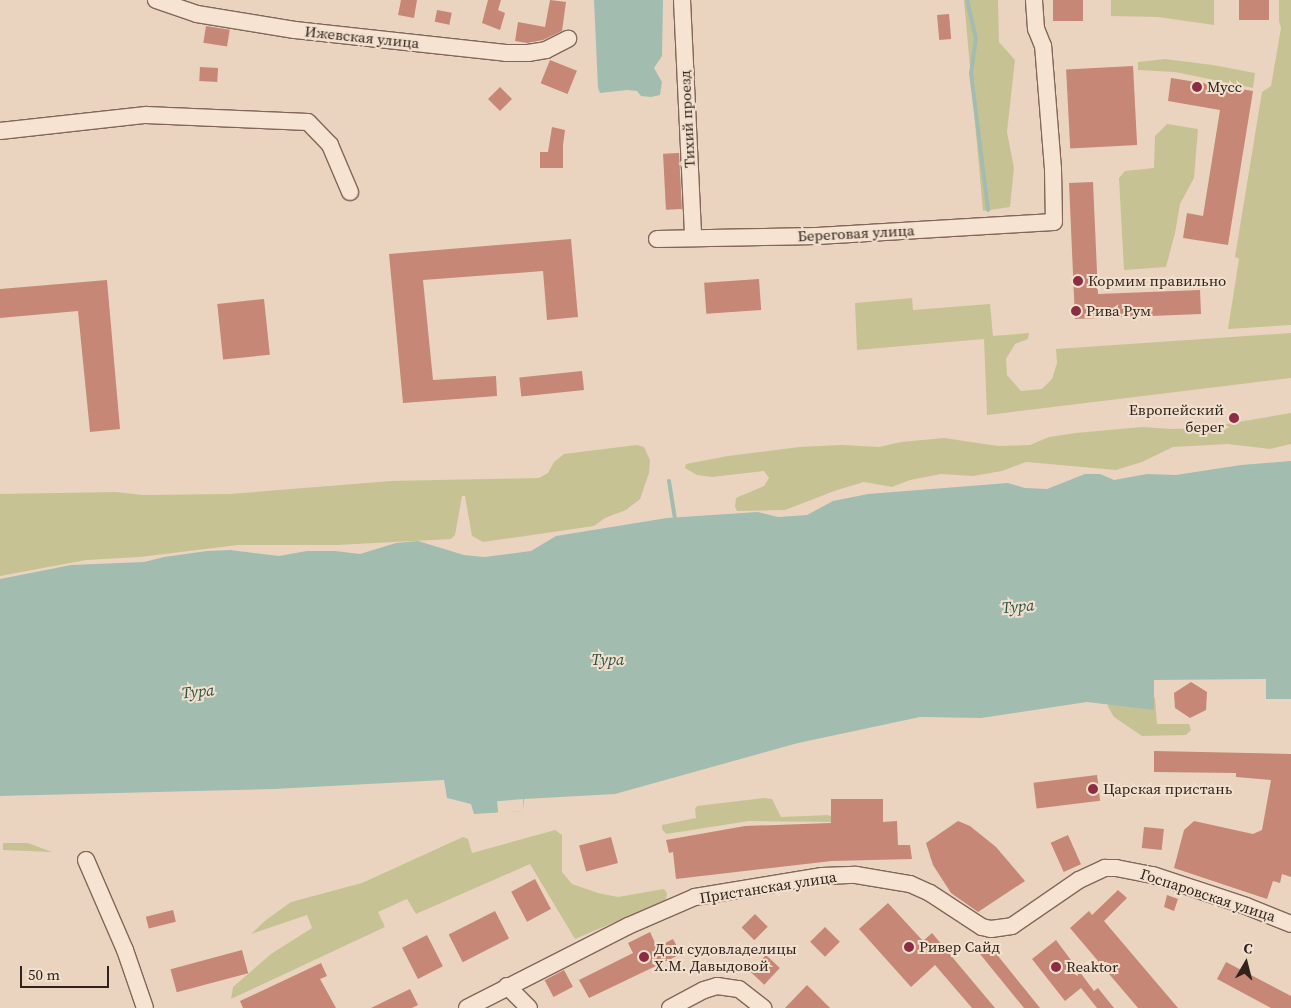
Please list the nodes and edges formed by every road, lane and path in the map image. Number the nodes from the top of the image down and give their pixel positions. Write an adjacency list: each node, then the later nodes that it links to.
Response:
1 (156, 0): 4 (street, Ижевская улица)
2 (682, 0): 7 (street, Тихий проезд)
3 (1034, 0): 7 (street, Береговая улица)
4 (568, 39)
5 (0, 131): 6 (street)
6 (350, 192)
7 (693, 237): 8 (street, Береговая улица)
8 (657, 238)
9 (86, 860): 13 (street)
10 (1291, 924): 11 (street, Госпаровская улица)
11 (991, 929): 12 (street, Пристанская улица)
12 (507, 986): 14 (street, Пристанская улица); 15 (street)
13 (145, 1008)
14 (467, 1008)
15 (529, 1008)
16 (670, 1008): 17 (street)
17 (763, 1008)

